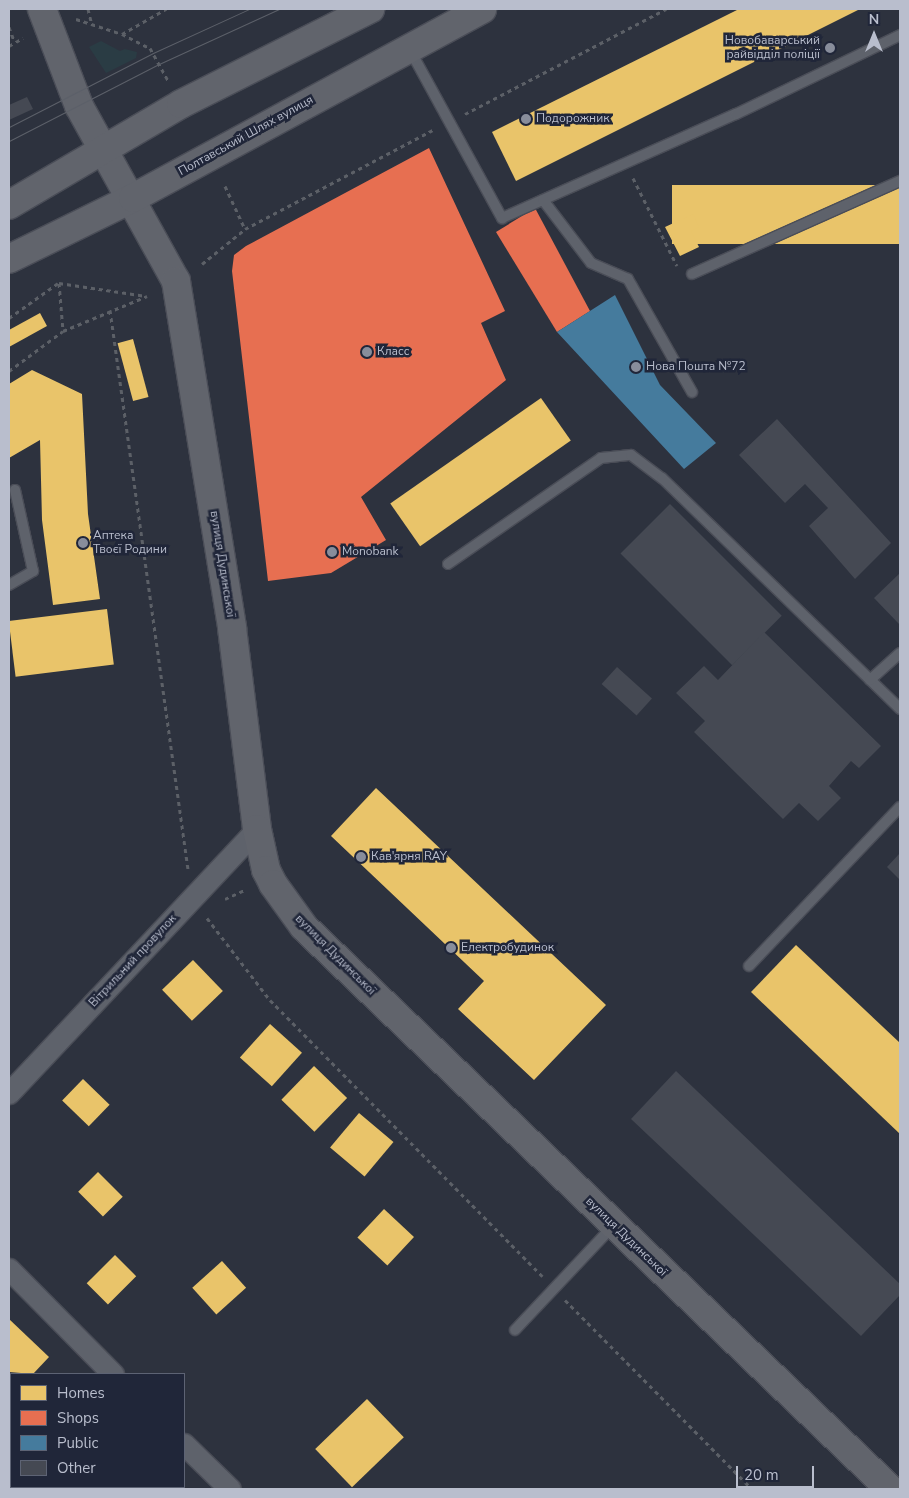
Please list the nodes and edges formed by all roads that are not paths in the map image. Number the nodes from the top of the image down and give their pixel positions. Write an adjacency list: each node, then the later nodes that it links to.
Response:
1 (42, 9): 6 (main road, вулиця Дудинської)
2 (370, 9): 6 (main road)
3 (482, 9): 5 (main road, Полтавський Шлях вулиця)
4 (900, 35): 9 (lane)
5 (409, 47): 8 (main road, Полтавський Шлях вулиця); 9 (lane)
6 (103, 148): 8 (main road, вулиця Дудинської); 10 (main road)
7 (900, 181): 12 (lane)
8 (133, 198): 11 (main road, Полтавський Шлях вулиця); 21 (main road, вулиця Дудинської)
9 (543, 200): 13 (lane)
10 (9, 205)
11 (9, 259)
12 (692, 274)
13 (692, 392)
14 (15, 490): 16 (lane)
15 (448, 564): 18 (lane)
16 (9, 585)
17 (900, 653): 18 (lane)
18 (870, 680): 19 (lane)
19 (900, 710)
20 (900, 808): 22 (lane)
21 (257, 829): 23 (street, Вітрильний провулок); 24 (main road, вулиця Дудинської)
22 (749, 966)
23 (9, 1093)
24 (614, 1225): 26 (lane); 30 (main road, вулиця Дудинської)
25 (9, 1269): 27 (street)
26 (515, 1330)
27 (112, 1373)
28 (185, 1445): 29 (street)
29 (230, 1489)
30 (890, 1489)

